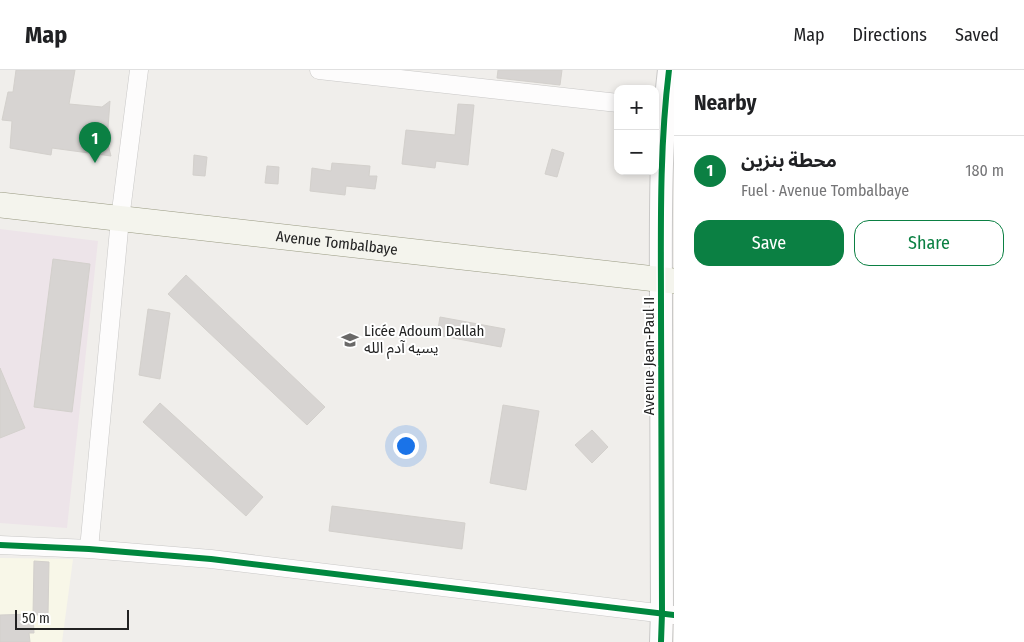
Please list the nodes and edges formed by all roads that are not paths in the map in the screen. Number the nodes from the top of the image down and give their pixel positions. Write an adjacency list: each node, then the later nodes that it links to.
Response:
1 (139, 70): 7 (street)
2 (319, 70): 4 (street)
3 (669, 70): 5 (street, Avenue Jean-Paul II)
4 (614, 103)
5 (664, 108): 8 (street, Avenue Jean-Paul II)
6 (0, 205): 7 (main road, Avenue Tombalbaye)
7 (120, 219): 8 (main road, Avenue Tombalbaye); 10 (street)
8 (667, 281): 11 (street, Avenue Jean-Paul II)
9 (0, 545): 10 (street)
10 (89, 549): 11 (street)
11 (668, 614): 12 (street, Avenue Jean-Paul II)
12 (661, 642)

